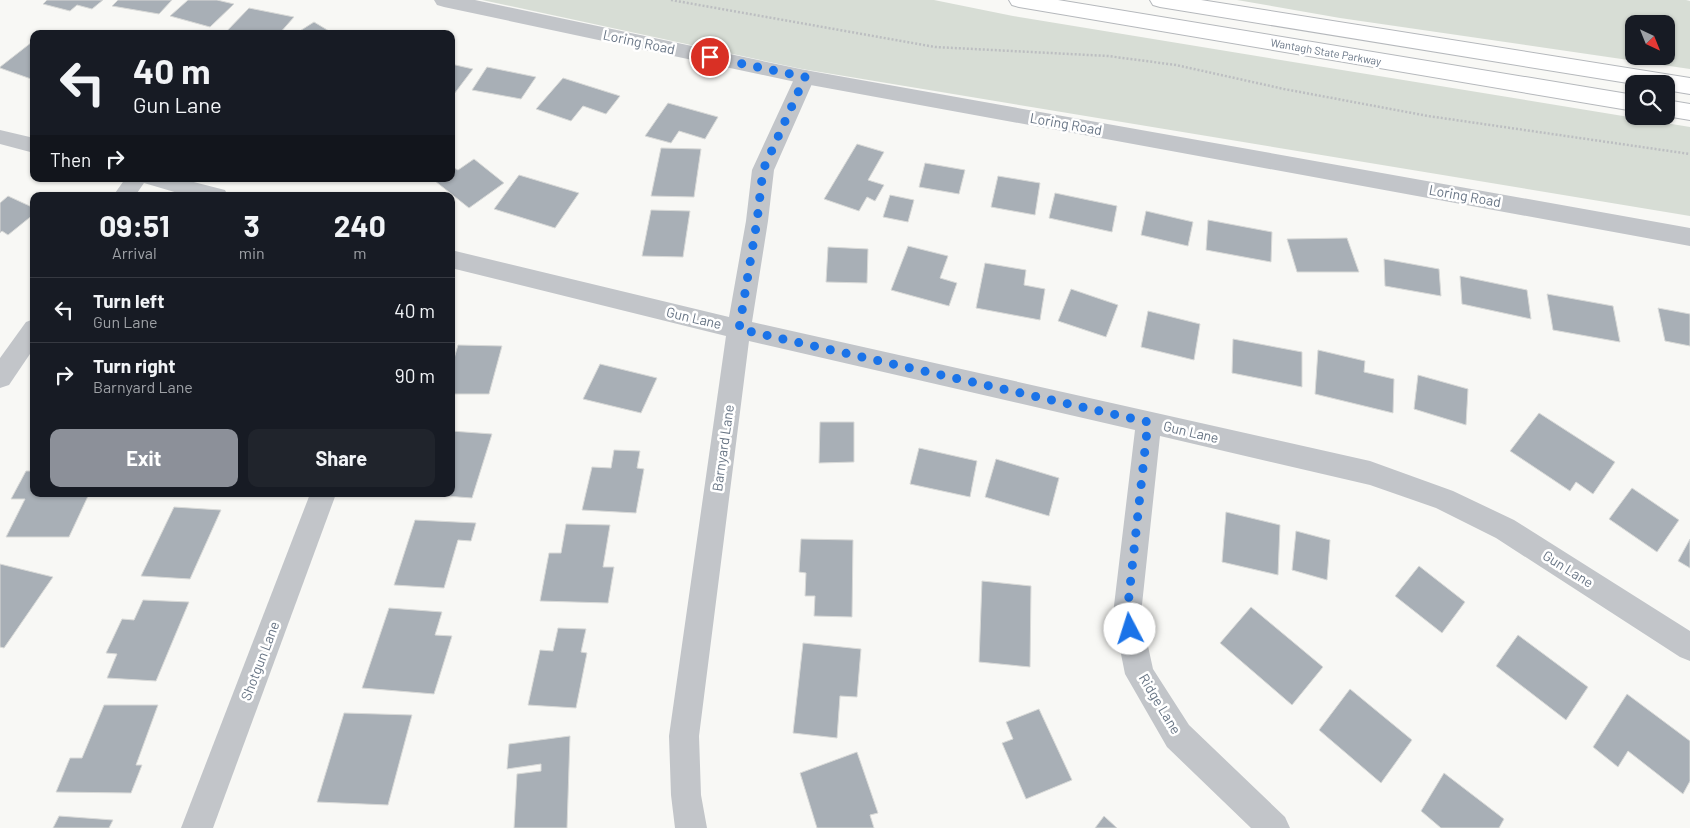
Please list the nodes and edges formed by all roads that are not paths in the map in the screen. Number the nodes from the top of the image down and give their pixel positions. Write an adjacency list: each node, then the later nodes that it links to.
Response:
1 (444, 0): 4 (street, Loring Road)
2 (1019, 0): 6 (highway, Wantagh State Parkway)
3 (1160, 0): 5 (highway, Wantagh State Parkway)
4 (805, 77): 13 (street, Loring Road); 15 (street, Barnyard Lane)
5 (1690, 86)
6 (1625, 101)
7 (1675, 110): 8 (highway)
8 (1690, 112)
9 (0, 137): 10 (street)
10 (30, 145)
11 (164, 182): 12 (street)
12 (202, 192)
13 (1690, 237)
14 (455, 261): 15 (street, Gun Lane)
15 (739, 329): 18 (street, Gun Lane); 22 (street, Barnyard Lane)
16 (30, 335): 17 (street)
17 (0, 378)
18 (1148, 422): 20 (street, Gun Lane); 23 (street, Ridge Lane)
19 (322, 497): 21 (street, Shotgun Lane)
20 (1690, 647)
21 (197, 828)
22 (691, 828)
23 (1274, 828)

